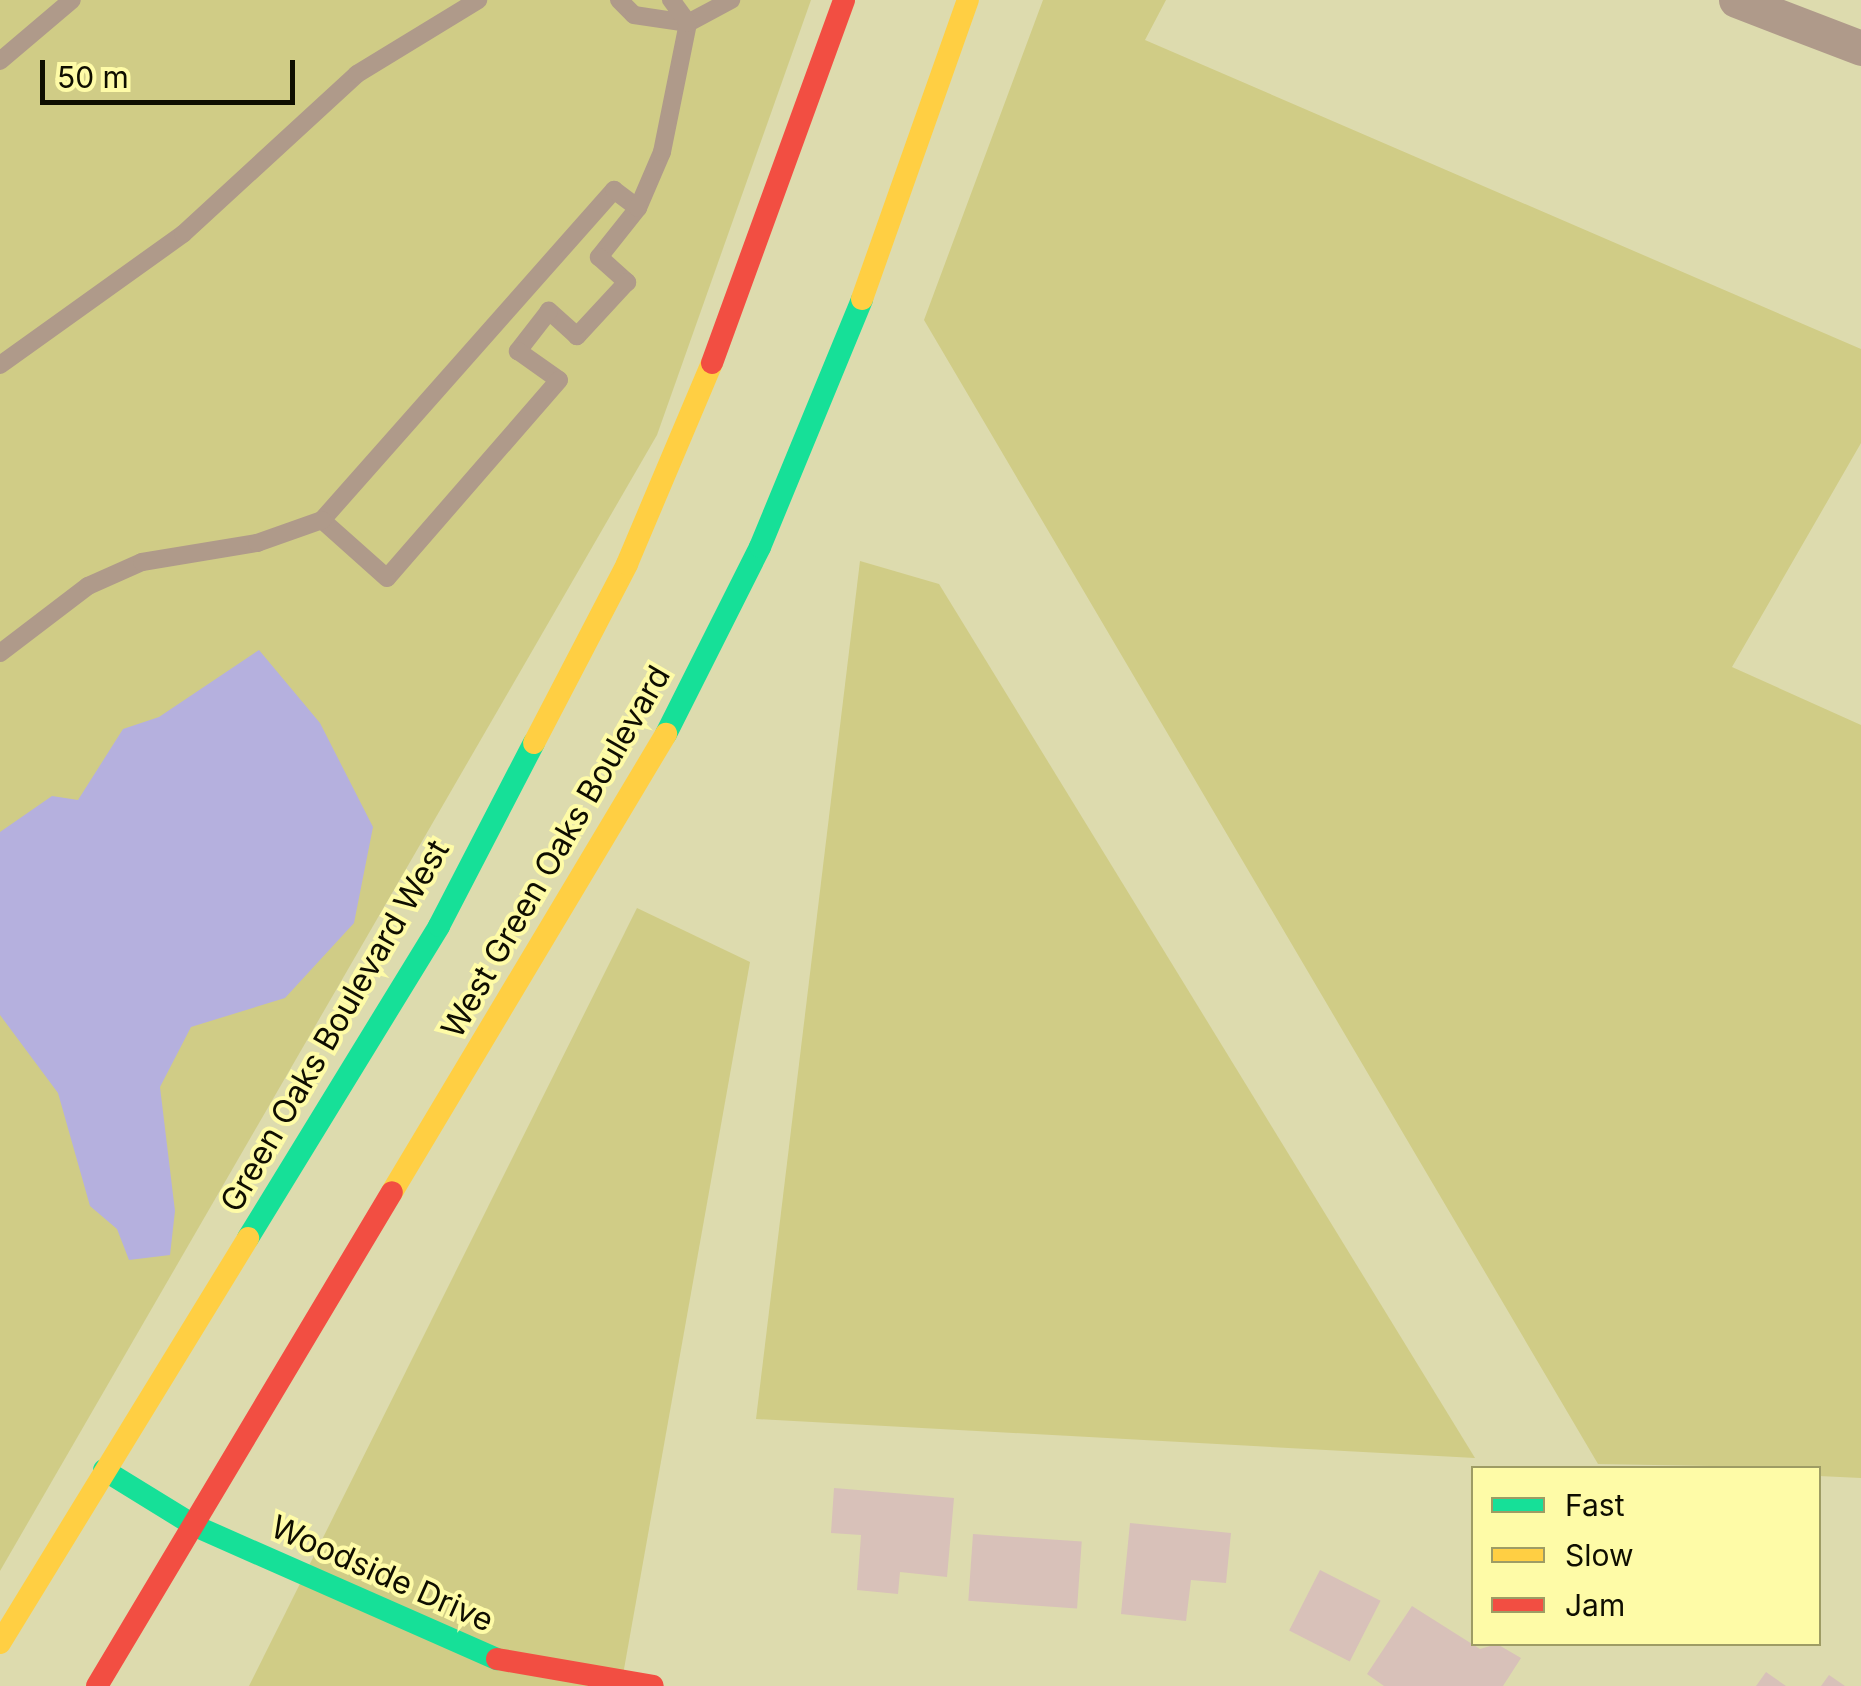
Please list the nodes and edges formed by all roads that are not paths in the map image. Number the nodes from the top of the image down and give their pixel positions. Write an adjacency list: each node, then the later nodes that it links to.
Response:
1 (72, 0): 11 (lane)
2 (478, 0): 13 (lane)
3 (619, 0): 9 (lane)
4 (671, 0): 9 (lane)
5 (731, 0): 9 (lane)
6 (844, 0): 16 (main road, Green Oaks Boulevard West)
7 (968, 0): 17 (main road, West Green Oaks Boulevard)
8 (1736, 0): 10 (street)
9 (688, 23): 12 (lane)
10 (1861, 48)
11 (0, 61)
12 (638, 208): 14 (lane); 14 (lane)
13 (0, 365)
14 (322, 520): 15 (lane)
15 (0, 653)
16 (104, 1470): 17 (main road, Woodside Drive); 18 (main road, Green Oaks Boulevard West)
17 (195, 1526): 19 (main road, West Green Oaks Boulevard); 20 (main road, Woodside Drive)
18 (0, 1643)
19 (97, 1686)
20 (652, 1686)

